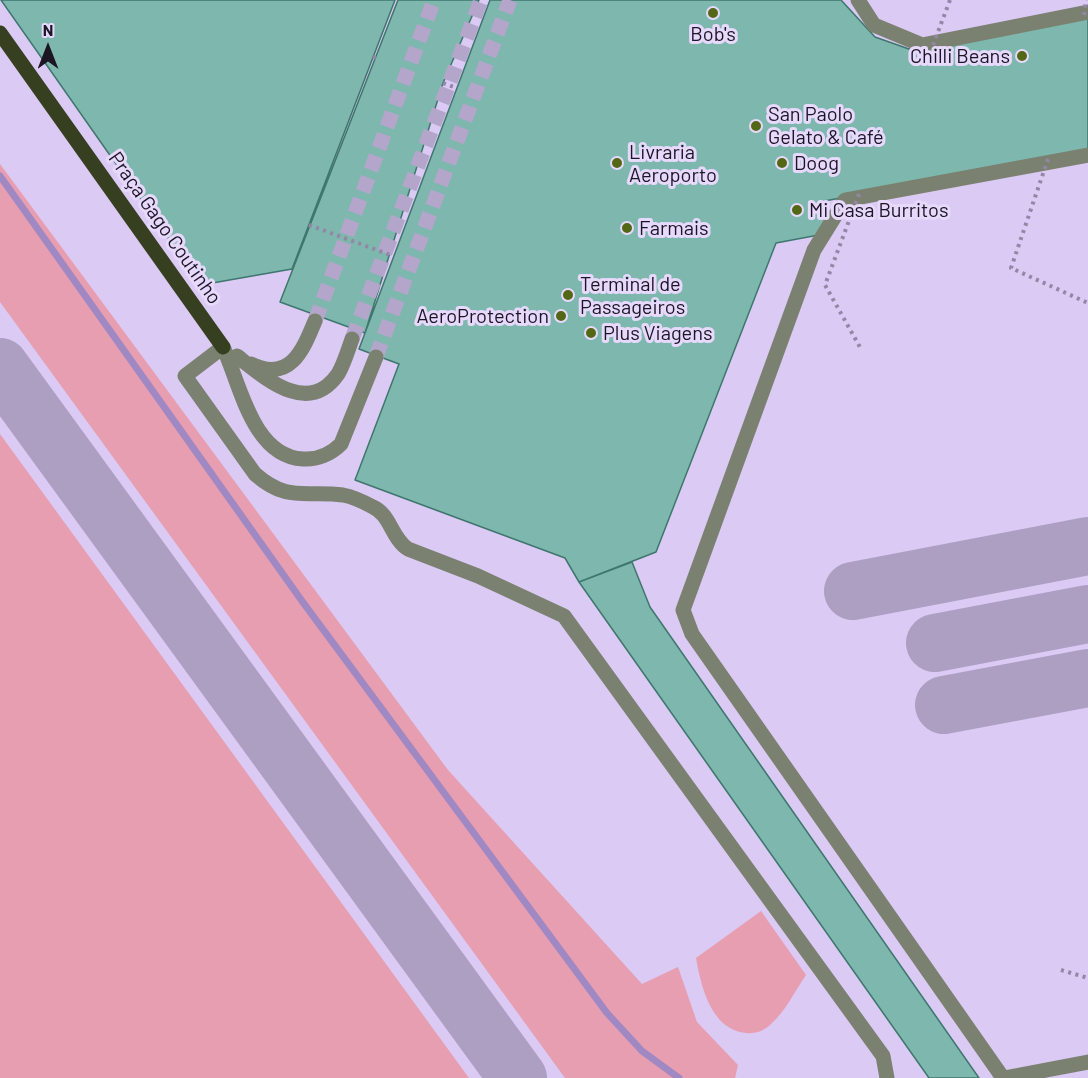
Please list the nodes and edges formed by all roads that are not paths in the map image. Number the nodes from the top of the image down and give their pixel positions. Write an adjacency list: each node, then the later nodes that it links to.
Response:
1 (858, 0): 2 (lane)
2 (1086, 14)
3 (0, 33): 7 (main road, Praça Gago Coutinho)
4 (1088, 155): 12 (lane)
5 (315, 321): 8 (lane, Praça Gago Coutinho)
6 (352, 339): 8 (lane)
7 (223, 347): 8 (lane, Praça Gago Coutinho); 9 (lane); 11 (lane)
8 (237, 356)
9 (376, 357)
10 (1088, 1062): 12 (lane)
11 (887, 1078)
12 (1003, 1078)

